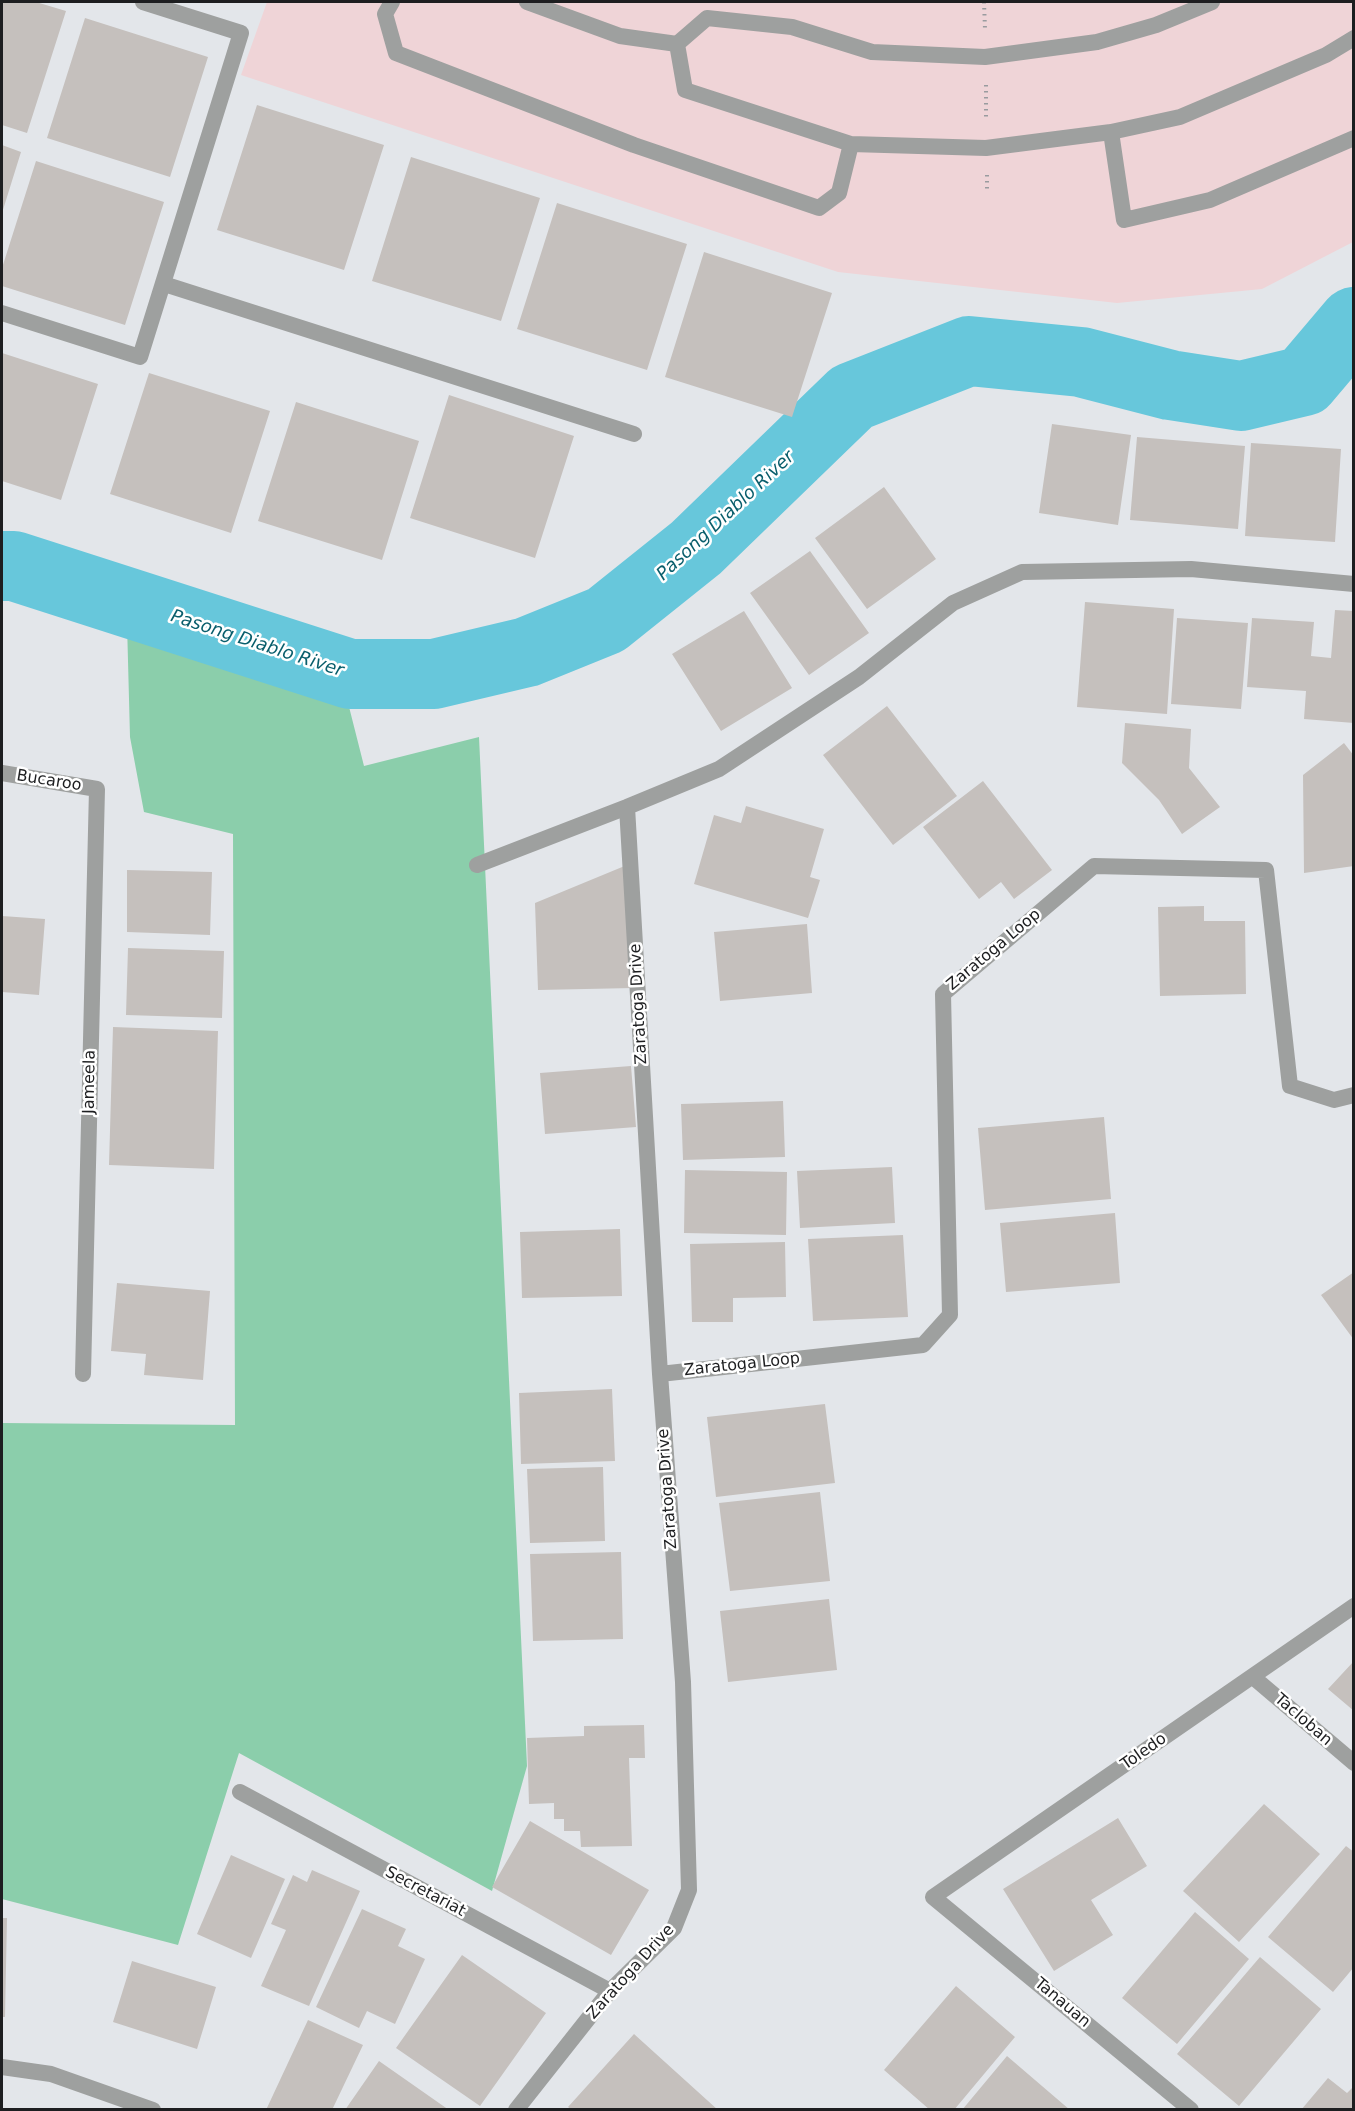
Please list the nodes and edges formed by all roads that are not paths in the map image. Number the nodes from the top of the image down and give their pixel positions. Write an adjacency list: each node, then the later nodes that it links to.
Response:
1 (143, 2): 10 (street)
2 (392, 2): 9 (street)
3 (527, 2): 6 (street)
4 (1212, 2): 6 (street)
5 (1353, 38): 7 (street)
6 (677, 44): 9 (street)
7 (1111, 132): 8 (street); 9 (street)
8 (1353, 138)
9 (851, 144)
10 (164, 284): 11 (street); 12 (street)
11 (2, 313)
12 (634, 434)
13 (1353, 584): 16 (street)
14 (2, 774): 15 (street, Bucaroo)
15 (97, 789): 19 (street, Jameela)
16 (627, 807): 17 (street); 20 (street, Zaratoga Drive)
17 (477, 865)
18 (1353, 1095): 20 (street, Zaratoga Loop)
19 (83, 1374)
20 (660, 1374): 26 (street, Zaratoga Drive)
21 (1353, 1606): 22 (street, Toledo)
22 (1253, 1677): 23 (street, Tacloban); 25 (street, Toledo)
23 (1353, 1763)
24 (240, 1792): 26 (street, Secretariat)
25 (933, 1897): 30 (street, Tanauan)
26 (610, 1991): 29 (street, Zaratoga Drive)
27 (2, 2067): 28 (street)
28 (153, 2109)
29 (516, 2109)
30 (1191, 2109)

